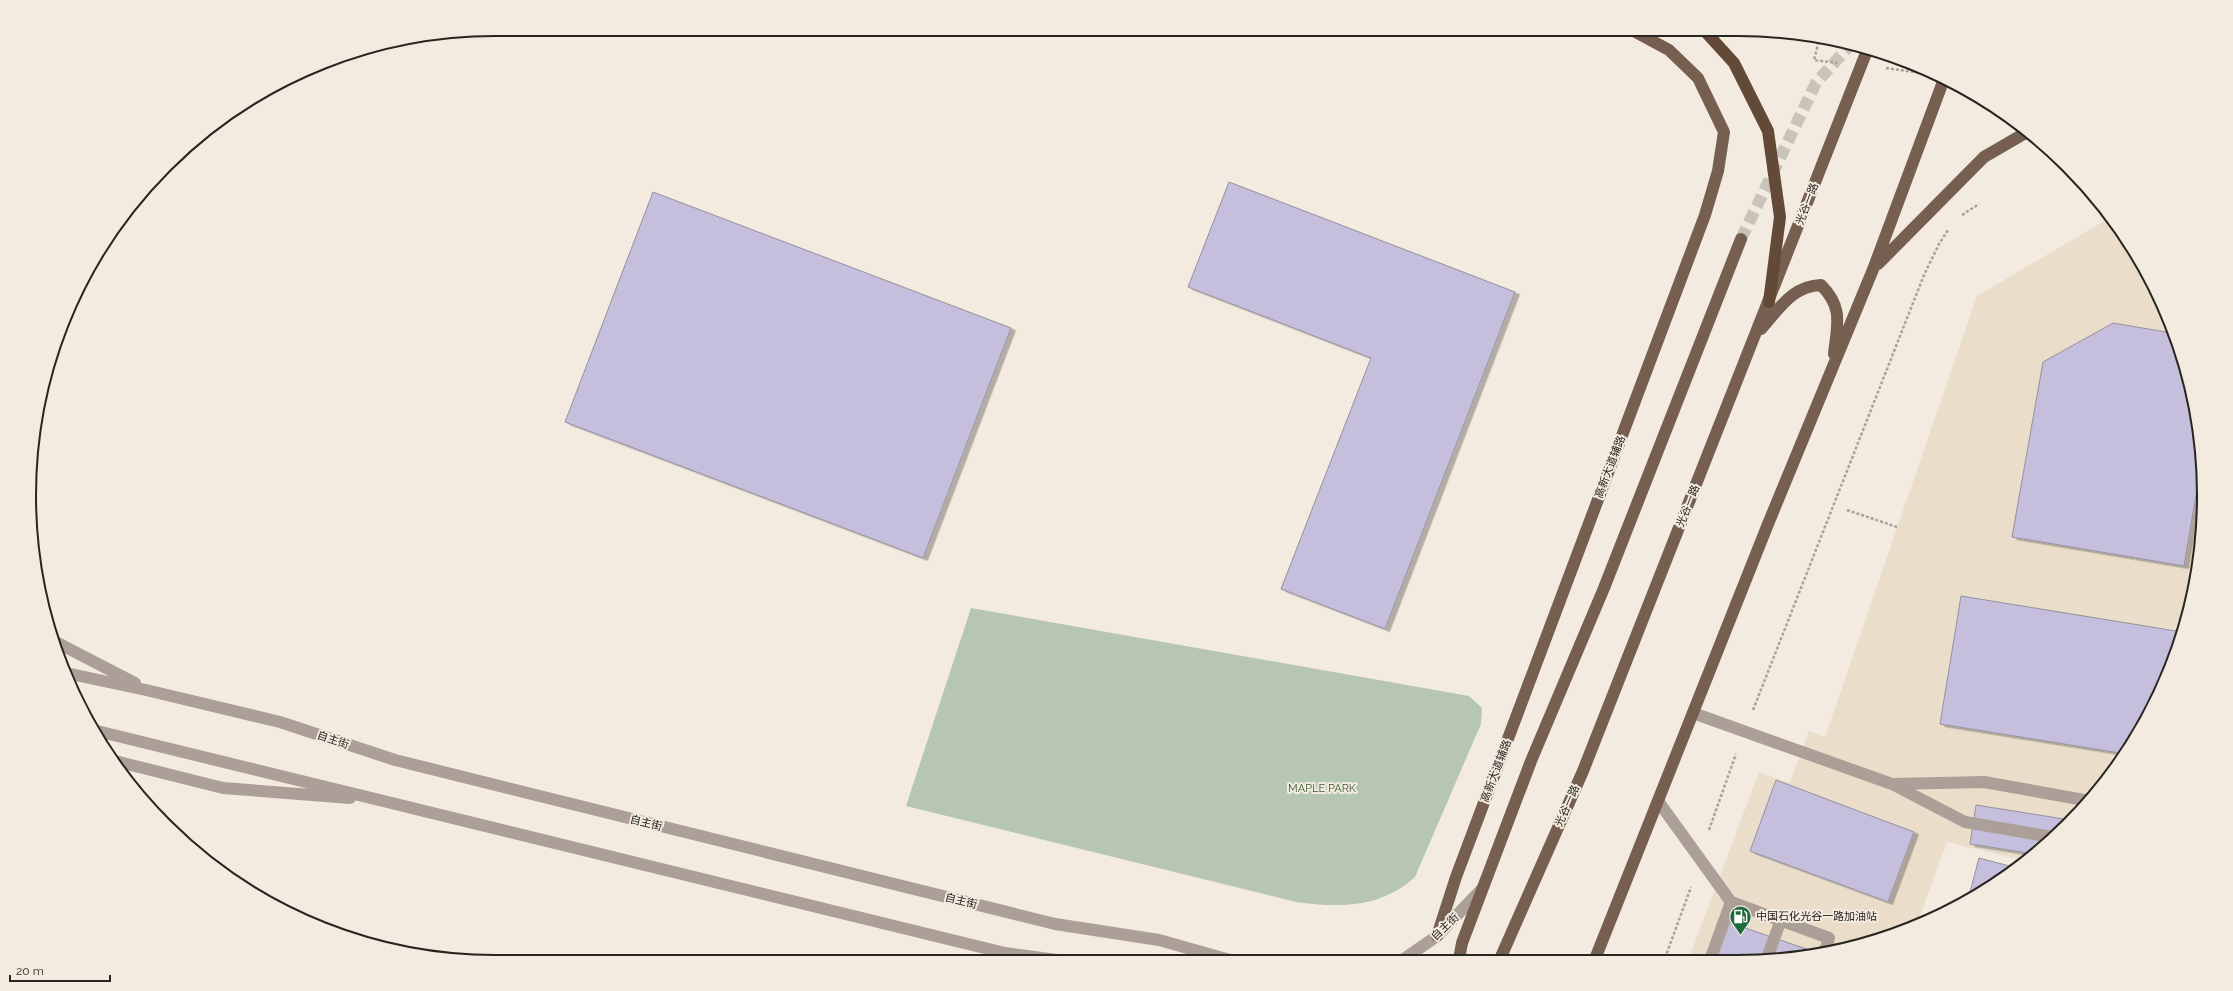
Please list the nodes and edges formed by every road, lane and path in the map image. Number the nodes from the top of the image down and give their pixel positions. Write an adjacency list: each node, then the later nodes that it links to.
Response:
1 (1643, 36): 36 (main road, 高新大道辅路)
2 (1709, 36): 13 (highway)
3 (1818, 44): 5 (path)
4 (1865, 55): 13 (main road, 光谷一路)
5 (1814, 60)
6 (1943, 84): 12 (main road)
7 (2022, 135): 12 (main road)
8 (1979, 204): 9 (path)
9 (1961, 216)
10 (1951, 226): 21 (path)
11 (1741, 239): 32 (main road)
12 (1874, 267): 15 (main road)
13 (1769, 302): 14 (main road, 光谷一路)
14 (1756, 335): 15 (main road); 43 (main road, 光谷一路)
15 (1833, 365): 22 (main road)
16 (1847, 510): 17 (path)
17 (1897, 527)
18 (61, 645): 20 (street)
19 (72, 674): 20 (street, 自主街)
20 (146, 690): 40 (street, 自主街)
21 (1758, 696)
22 (1693, 713): 26 (street); 29 (main road)
23 (102, 732): 28 (street)
24 (122, 763): 28 (street)
25 (1727, 777): 30 (path)
26 (1892, 784): 27 (street); 31 (street)
27 (2082, 799)
28 (388, 801): 39 (street)
29 (1658, 801): 34 (street); 44 (main road)
30 (1715, 810)
31 (2045, 836)
32 (1482, 889): 36 (street, 自主街); 42 (main road)
33 (1688, 896): 45 (path)
34 (1731, 902): 35 (street); 46 (street)
35 (1781, 920): 37 (street); 38 (street)
36 (1437, 936): 41 (street, 自主街)
37 (1827, 946)
38 (1768, 954)
39 (1020, 955)
40 (1212, 955)
41 (1410, 955)
42 (1460, 955)
43 (1502, 955)
44 (1597, 955)
45 (1666, 955)
46 (1712, 955)

